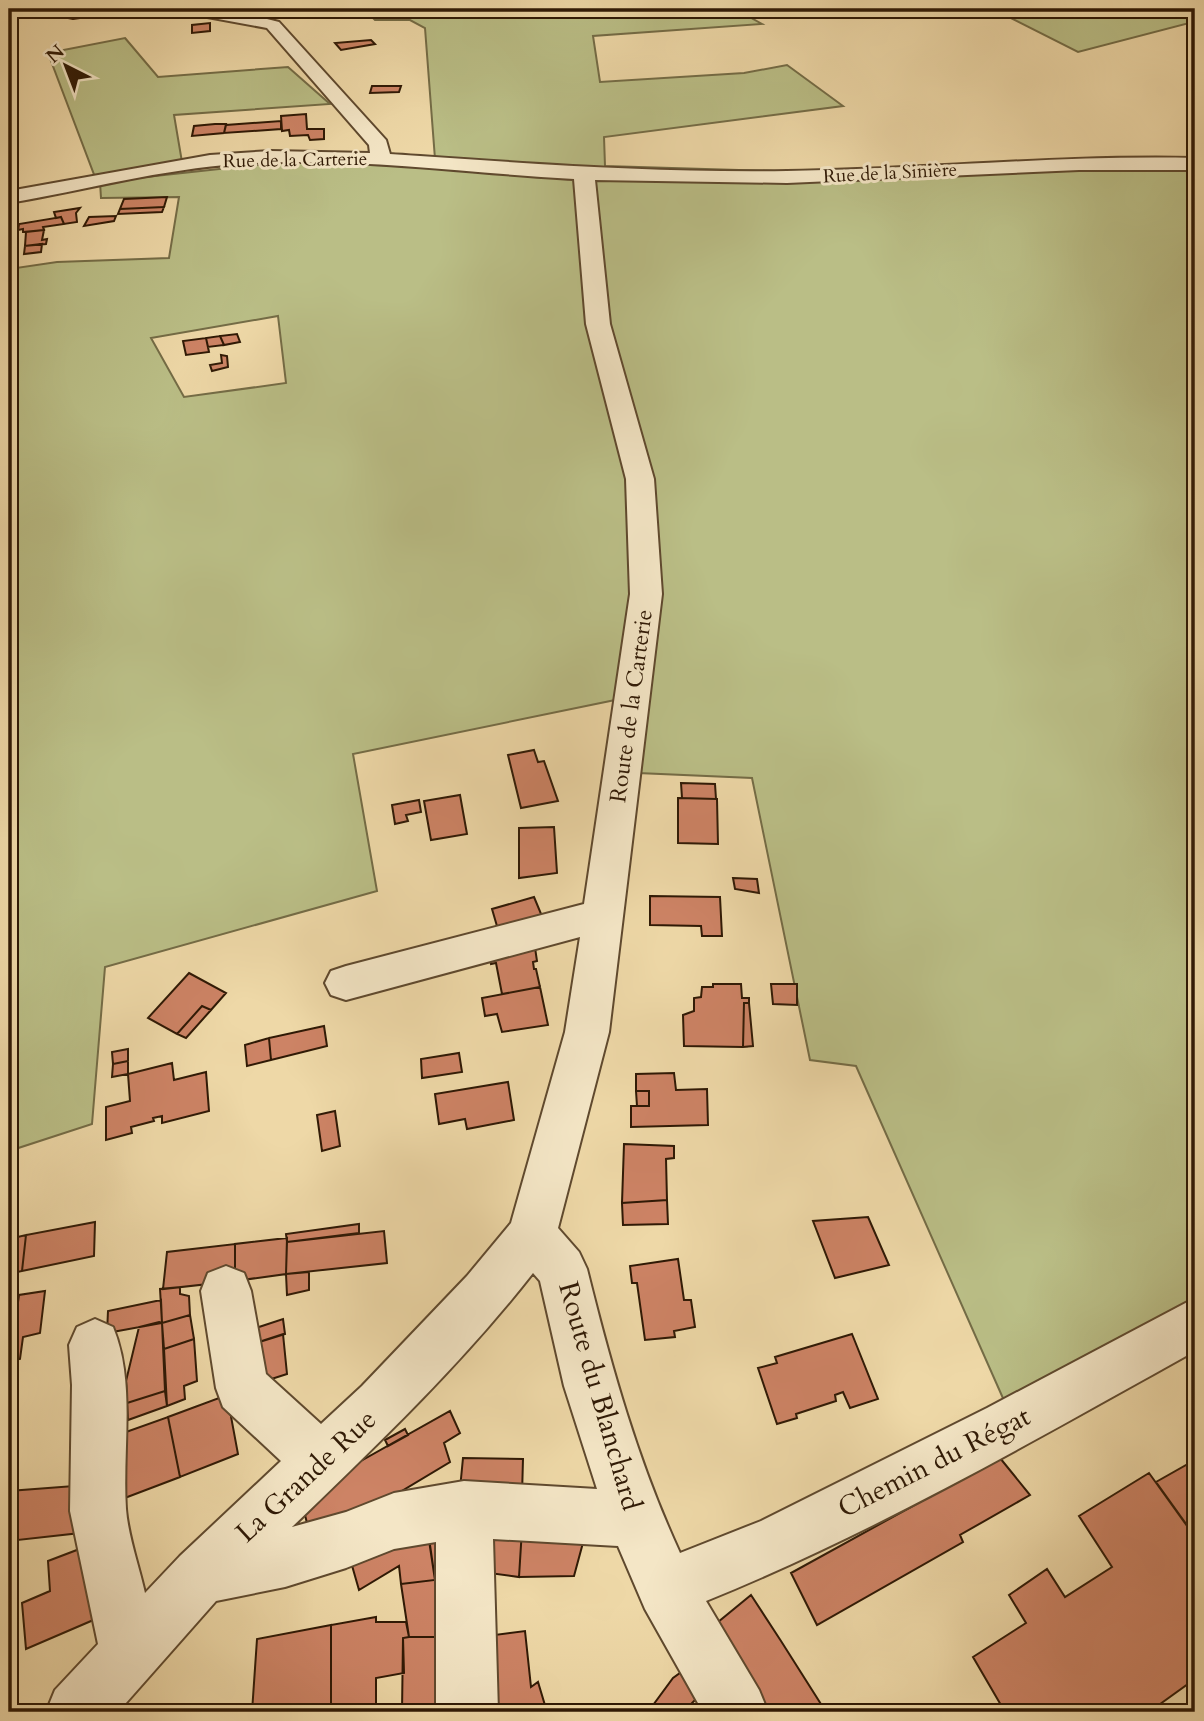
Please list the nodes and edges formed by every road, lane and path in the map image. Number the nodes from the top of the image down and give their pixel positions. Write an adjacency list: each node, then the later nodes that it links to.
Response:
1 (191, 9): 2 (street)
2 (254, 15): 3 (street)
3 (381, 160): 5 (street, Rue de la Carterie); 6 (street, Rue de la Carterie)
4 (1195, 164): 5 (street, Rue de la Sinière)
5 (584, 174): 7 (street, Route de la Carterie)
6 (9, 197)
7 (602, 915): 8 (street); 9 (street, Route de la Carterie)
8 (346, 982)
9 (532, 1236): 13 (street, La Grande Rue); 15 (street, Route du Blanchard)
10 (226, 1290): 13 (street)
11 (1195, 1323): 17 (street, Chemin du Régat)
12 (95, 1345): 18 (street)
13 (322, 1462): 16 (street, La Grande Rue)
14 (464, 1508): 15 (street); 16 (street); 20 (street)
15 (635, 1519): 17 (street, Route du Blanchard)
16 (200, 1576): 18 (street, La Grande Rue)
17 (666, 1588): 21 (street, Route du Blanchard)
18 (130, 1653): 19 (street, La Grande Rue)
19 (77, 1712)
20 (467, 1712)
21 (737, 1712)

